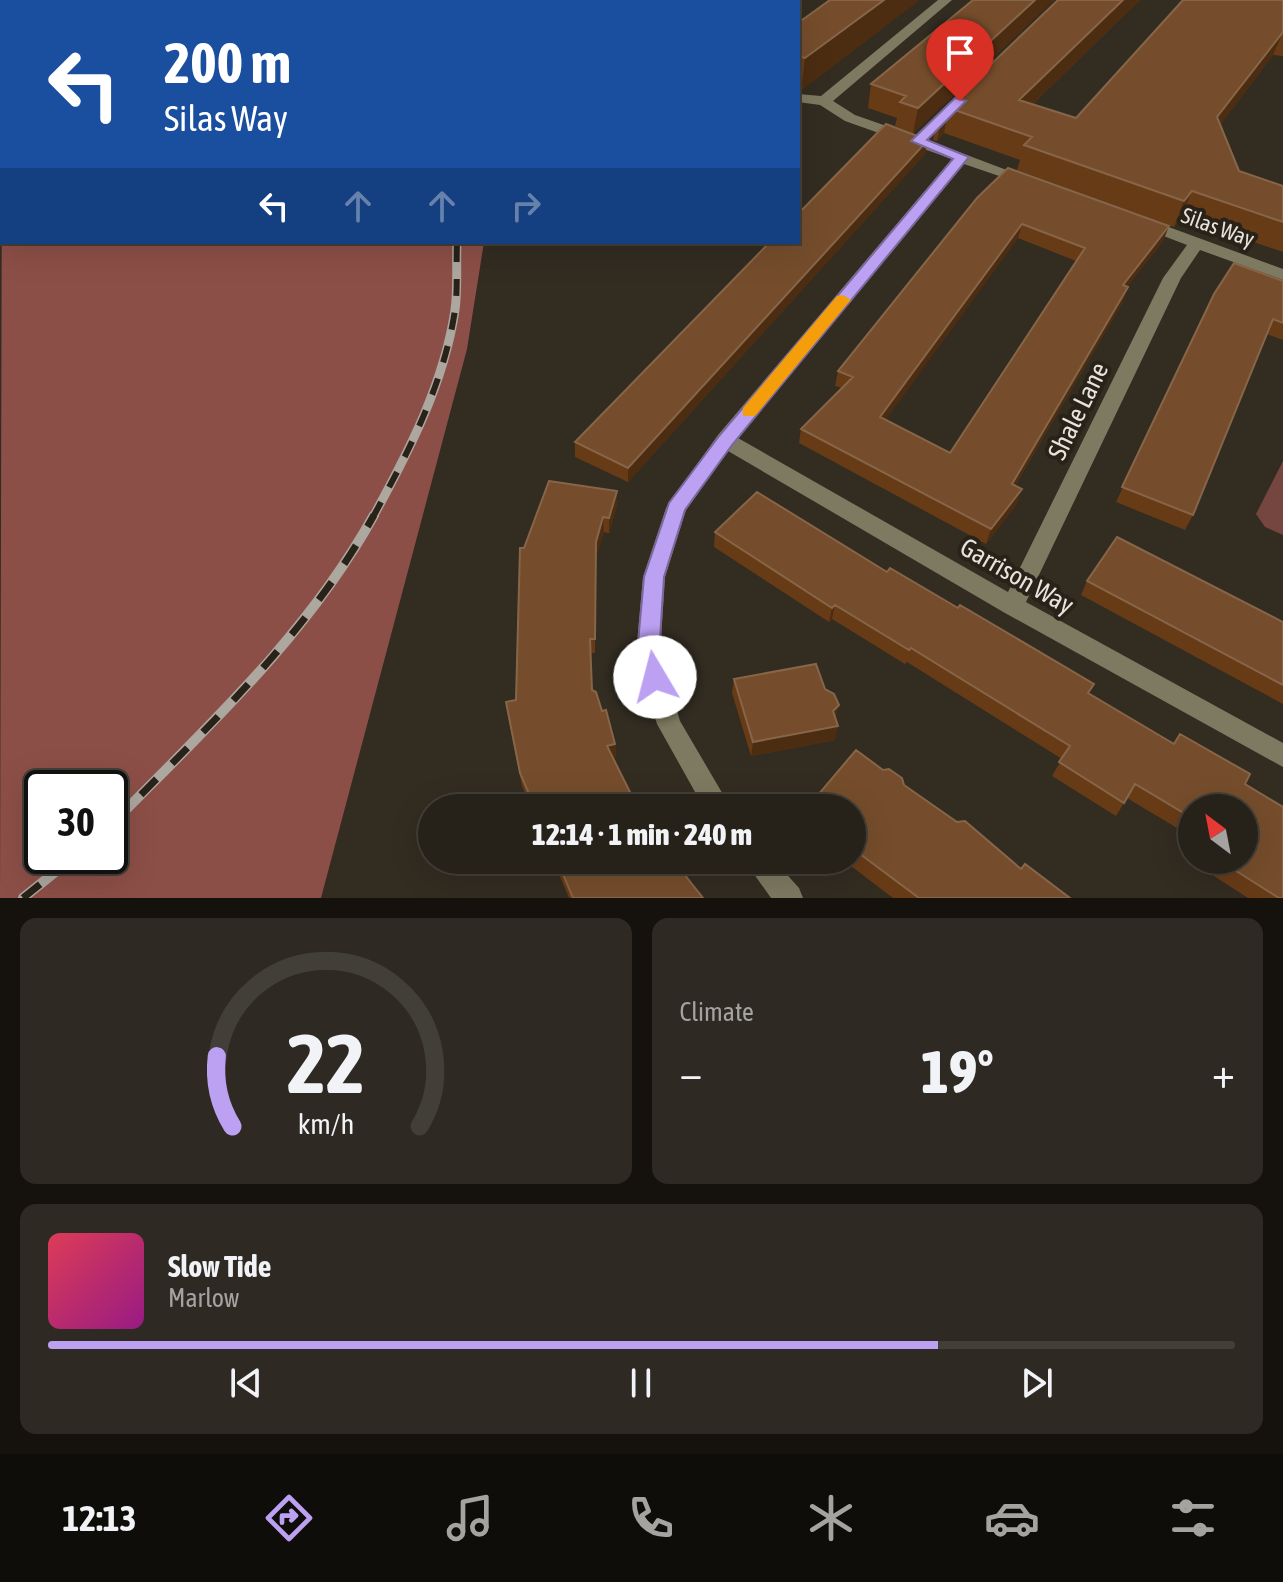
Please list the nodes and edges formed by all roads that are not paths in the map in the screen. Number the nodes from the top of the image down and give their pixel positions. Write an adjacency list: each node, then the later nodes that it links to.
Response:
1 (946, 0): 4 (street)
2 (963, 97): 5 (street)
3 (800, 98): 4 (street)
4 (824, 101): 5 (street)
5 (918, 141): 6 (street)
6 (962, 157): 7 (street); 11 (street)
7 (1050, 189)
8 (1123, 216): 9 (street, Silas Way)
9 (1196, 243): 10 (street, Silas Way); 12 (street, Shale Lane)
10 (1283, 275)
11 (725, 440): 12 (street, Garrison Way); 14 (street)
12 (1013, 606): 13 (street, Garrison Way)
13 (1283, 756)
14 (710, 794)
15 (769, 874): 16 (street)
16 (789, 898)

